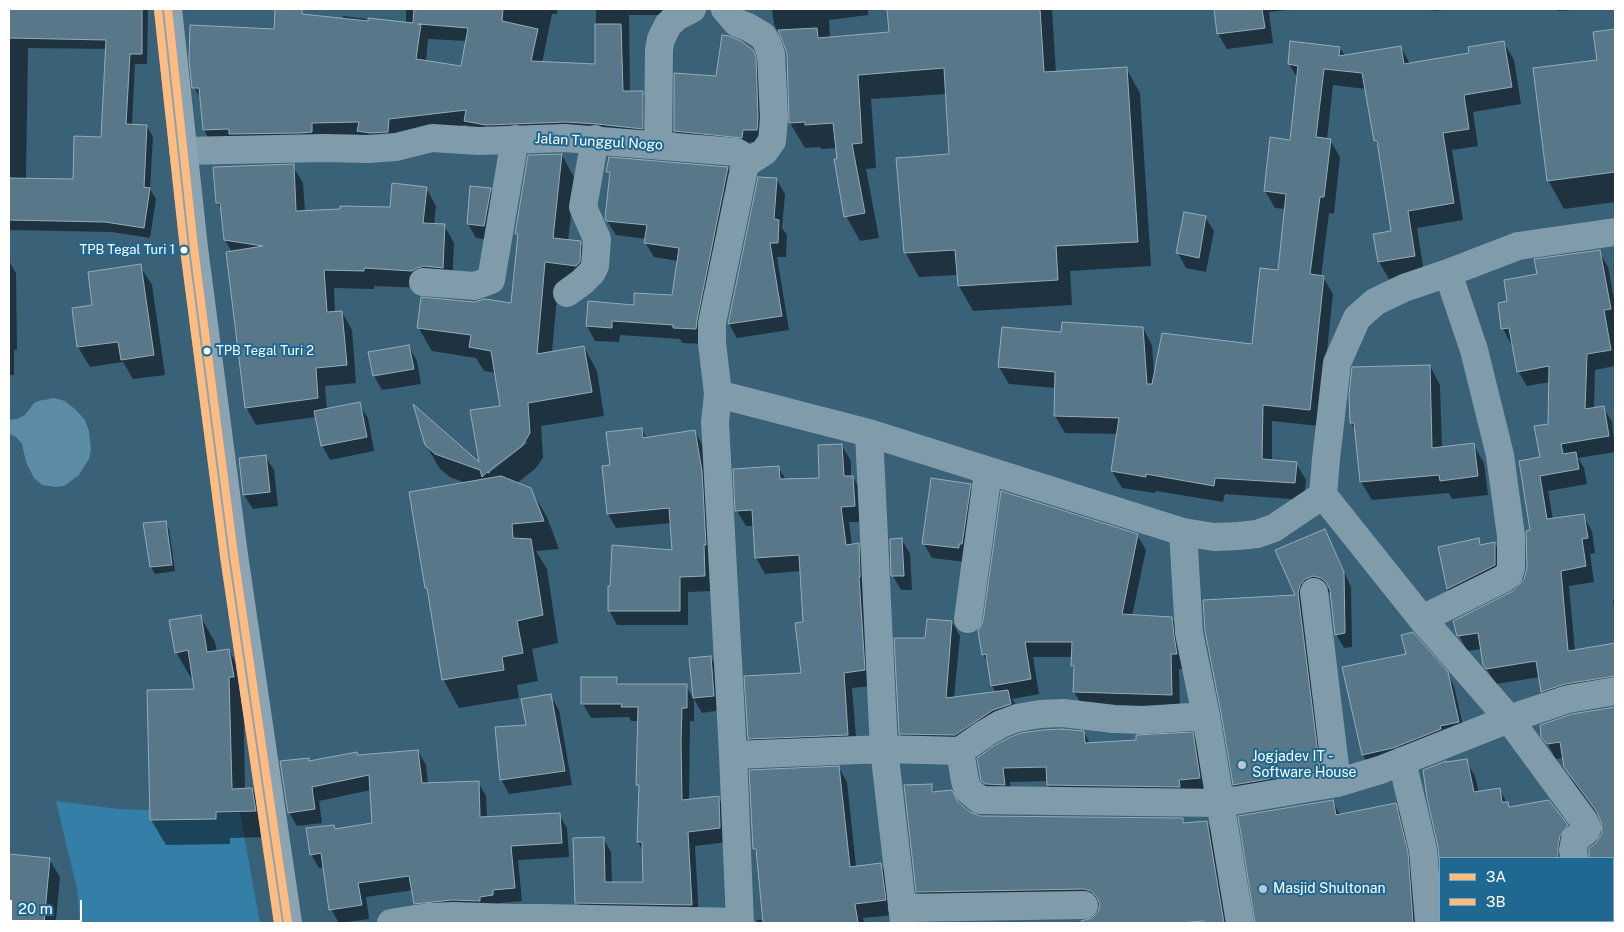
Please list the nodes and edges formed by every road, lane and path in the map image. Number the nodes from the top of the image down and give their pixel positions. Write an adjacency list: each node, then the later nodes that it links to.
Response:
1 (168, 9): 7 (main road)
2 (692, 9): 6 (street)
3 (725, 9): 8 (street)
4 (515, 139): 5 (street, Jalan Tunggul Nogo); 7 (street, Jalan Tunggul Nogo); 11 (street)
5 (596, 140): 6 (street, Jalan Tunggul Nogo); 12 (street)
6 (658, 145): 8 (street, Jalan Tunggul Nogo)
7 (182, 150): 35 (main road)
8 (745, 164): 13 (street)
9 (1615, 232): 10 (street)
10 (1448, 273): 16 (street); 20 (street)
11 (423, 282)
12 (567, 293)
13 (718, 394): 14 (street); 26 (street)
14 (869, 433): 15 (street); 24 (street)
15 (988, 472): 17 (street); 19 (street)
16 (1323, 495): 17 (street); 20 (street)
17 (1184, 532): 22 (street)
18 (1314, 592): 28 (street)
19 (968, 620)
20 (1422, 620): 23 (street)
21 (1615, 691): 23 (street)
22 (1206, 716): 25 (street); 29 (street)
23 (1509, 719): 27 (street); 30 (street)
24 (884, 749): 25 (street); 26 (street); 32 (street)
25 (960, 751): 29 (street)
26 (733, 755): 34 (street)
27 (1402, 761): 28 (street); 38 (street)
28 (1337, 783): 29 (street)
29 (1221, 803): 37 (street)
30 (1574, 857)
31 (1084, 905): 32 (street)
32 (903, 915)
33 (543, 920): 34 (street); 36 (street)
34 (740, 922)
35 (288, 923)
36 (390, 923)
37 (1240, 923)
38 (1429, 923)

